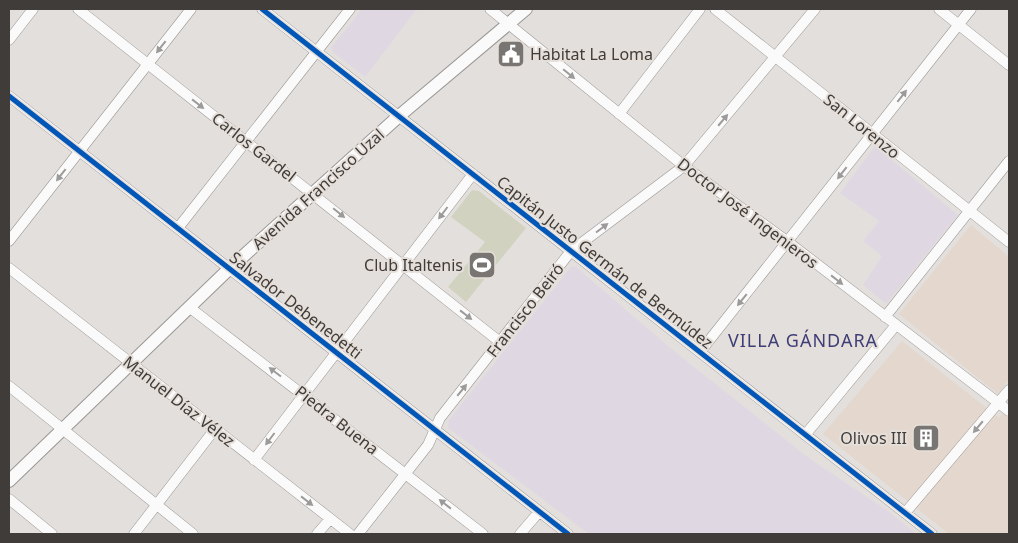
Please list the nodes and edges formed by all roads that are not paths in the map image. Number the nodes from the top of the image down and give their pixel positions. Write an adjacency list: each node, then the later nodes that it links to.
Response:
1 (33, 9): 15 (street)
2 (78, 9): 18 (street, Carlos Gardel)
3 (191, 9): 18 (street, one-way to 18)
4 (262, 9): 16 (street, Capitán Justo Germán de Bermúdez)
5 (350, 9): 16 (street)
6 (490, 9): 13 (street, Doctor José Ingenieros)
7 (526, 9): 13 (main road, Avenida Francisco Uzal)
8 (700, 9): 21 (street)
9 (715, 9): 17 (street, San Lorenzo)
10 (815, 9): 17 (street, Francisco Beiró)
11 (939, 9): 14 (street)
12 (971, 9): 14 (street)
13 (506, 24): 21 (street, Doctor José Ingenieros, one-way to 21); 22 (main road, Avenida Francisco Uzal)
14 (958, 25): 19 (street); 23 (street, one-way to 14)
15 (9, 40)
16 (316, 51): 22 (street, Capitán Justo Germán de Bermúdez); 24 (street)
17 (776, 56): 23 (street, San Lorenzo); 27 (street, Francisco Beiró, one-way to 17)
18 (147, 64): 24 (street, Carlos Gardel, one-way to 24); 25 (street)
19 (1009, 66)
20 (9, 96): 25 (street, Salvador Debenedetti)
21 (619, 114): 27 (street, Doctor José Ingenieros)
22 (399, 116): 28 (street, Capitán Justo Germán de Bermúdez); 29 (main road, Avenida Francisco Uzal)
23 (872, 134): 30 (street, San Lorenzo); 33 (street, one-way to 33)
24 (245, 140): 29 (street, Carlos Gardel); 31 (street)
25 (80, 151): 31 (street, Salvador Debenedetti); 32 (street, one-way to 32)
26 (1009, 161): 30 (street)
27 (684, 166): 33 (street, Doctor José Ingenieros); 35 (street, Francisco Beiró, one-way to 27)
28 (473, 174): 35 (street, Capitán Justo Germán de Bermúdez); 36 (street, one-way to 36)
29 (314, 193): 36 (street, Carlos Gardel, one-way to 36); 38 (main road, Avenida Francisco Uzal)
30 (970, 212): 34 (street, San Lorenzo); 40 (street)
31 (178, 228): 38 (street, Salvador Debenedetti)
32 (9, 241)
33 (788, 242): 40 (street, Doctor José Ingenieros, one-way to 40); 44 (street, one-way to 44)
34 (1009, 242)
35 (571, 251): 42 (street, Francisco Beiró); 44 (street, Capitán Justo Germán de Bermúdez)
36 (403, 265): 42 (street, Carlos Gardel, one-way to 42); 43 (street)
37 (9, 268): 45 (street, Manuel Díaz Vélez)
38 (230, 268): 39 (main road, Avenida Francisco Uzal); 43 (street, Salvador Debenedetti)
39 (190, 307): 45 (main road, Avenida Francisco Uzal); 48 (street, Piedra Buena, one-way to 39)
40 (885, 317): 41 (street, Doctor José Ingenieros)
41 (896, 325): 49 (street, Doctor José Ingenieros); 54 (street)
42 (500, 342): 53 (street, Francisco Beiró, one-way to 42)
43 (336, 352): 48 (street); 53 (street, Salvador Debenedetti)
44 (700, 352): 54 (street, Capitán Justo Germán de Bermúdez)
45 (130, 364): 51 (main road, Avenida Francisco Uzal); 52 (street, Manuel Díaz Vélez)
46 (9, 386): 51 (street)
47 (1009, 390): 49 (street)
48 (304, 394): 55 (street, one-way to 55); 56 (street, Piedra Buena)
49 (998, 403): 50 (street, Doctor José Ingenieros); 61 (street, one-way to 61)
50 (1009, 411)
51 (64, 429): 57 (main road, Avenida Francisco Uzal); 59 (street)
52 (215, 429): 55 (street, Manuel Díaz Vélez); 59 (street)
53 (435, 430): 56 (street, Francisco Beiró); 60 (street, Salvador Debenedetti)
54 (805, 435): 61 (street, Capitán Justo Germán de Bermúdez)
55 (254, 460): 62 (street, Manuel Díaz Vélez, one-way to 62)
56 (406, 473): 68 (street, Francisco Beiró); 69 (street, Piedra Buena, one-way to 56)
57 (9, 481)
58 (9, 498): 63 (street)
59 (157, 505): 64 (street); 65 (street)
60 (539, 512): 70 (street); 71 (street, Salvador Debenedetti)
61 (905, 513): 72 (street, Capitán Justo Germán de Bermúdez)
62 (330, 519): 66 (street); 67 (street, Manuel Díaz Vélez)
63 (52, 534)
64 (134, 534)
65 (193, 534)
66 (317, 534)
67 (350, 534)
68 (358, 534)
69 (483, 534)
70 (520, 534)
71 (568, 534)
72 (932, 534)

